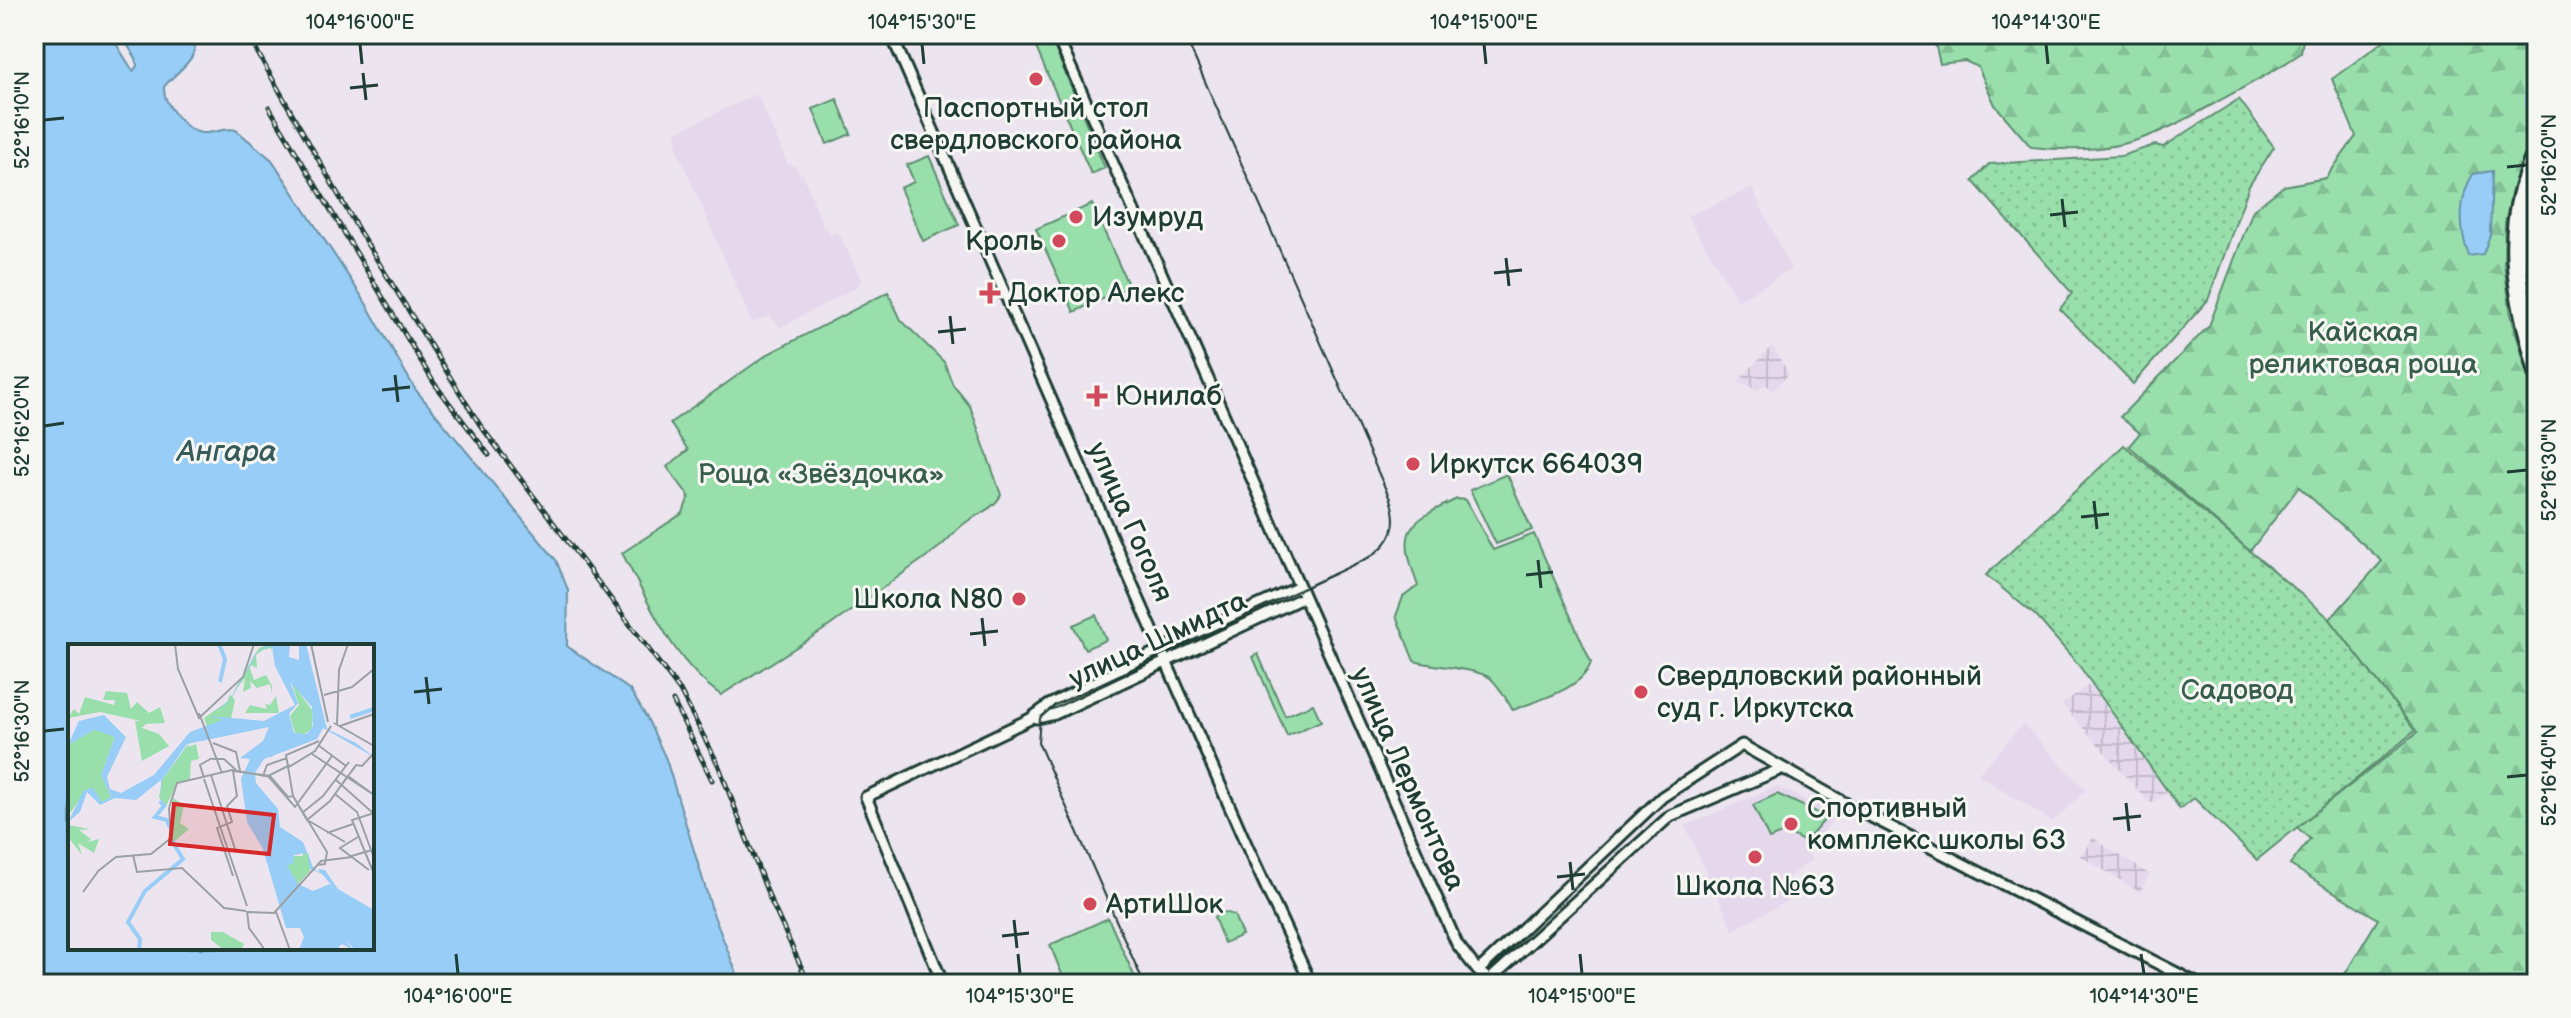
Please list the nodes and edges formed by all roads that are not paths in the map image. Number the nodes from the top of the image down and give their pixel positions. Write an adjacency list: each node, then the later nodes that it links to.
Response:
1 (891, 34): 8 (street, улица Гоголя)
2 (1056, 34): 7 (street, улица Лермонтова)
3 (2537, 145): 6 (main road)
4 (2537, 170): 5 (main road)
5 (2537, 350)
6 (2537, 379)
7 (1301, 592): 8 (street, улица Шмидта); 9 (street, улица Шмидта); 12 (street, улица Лермонтова)
8 (1162, 649): 9 (street, улица Гоголя); 10 (street, улица Шмидта)
9 (1166, 660): 10 (street, улица Шмидта); 15 (street, улица Гоголя)
10 (1030, 719): 14 (street, улица Шмидта)
11 (1781, 769): 12 (street); 13 (street); 16 (street)
12 (1478, 971): 13 (street, улица Лермонтова)
13 (1490, 983)
14 (943, 984)
15 (1311, 984)
16 (2198, 984)

